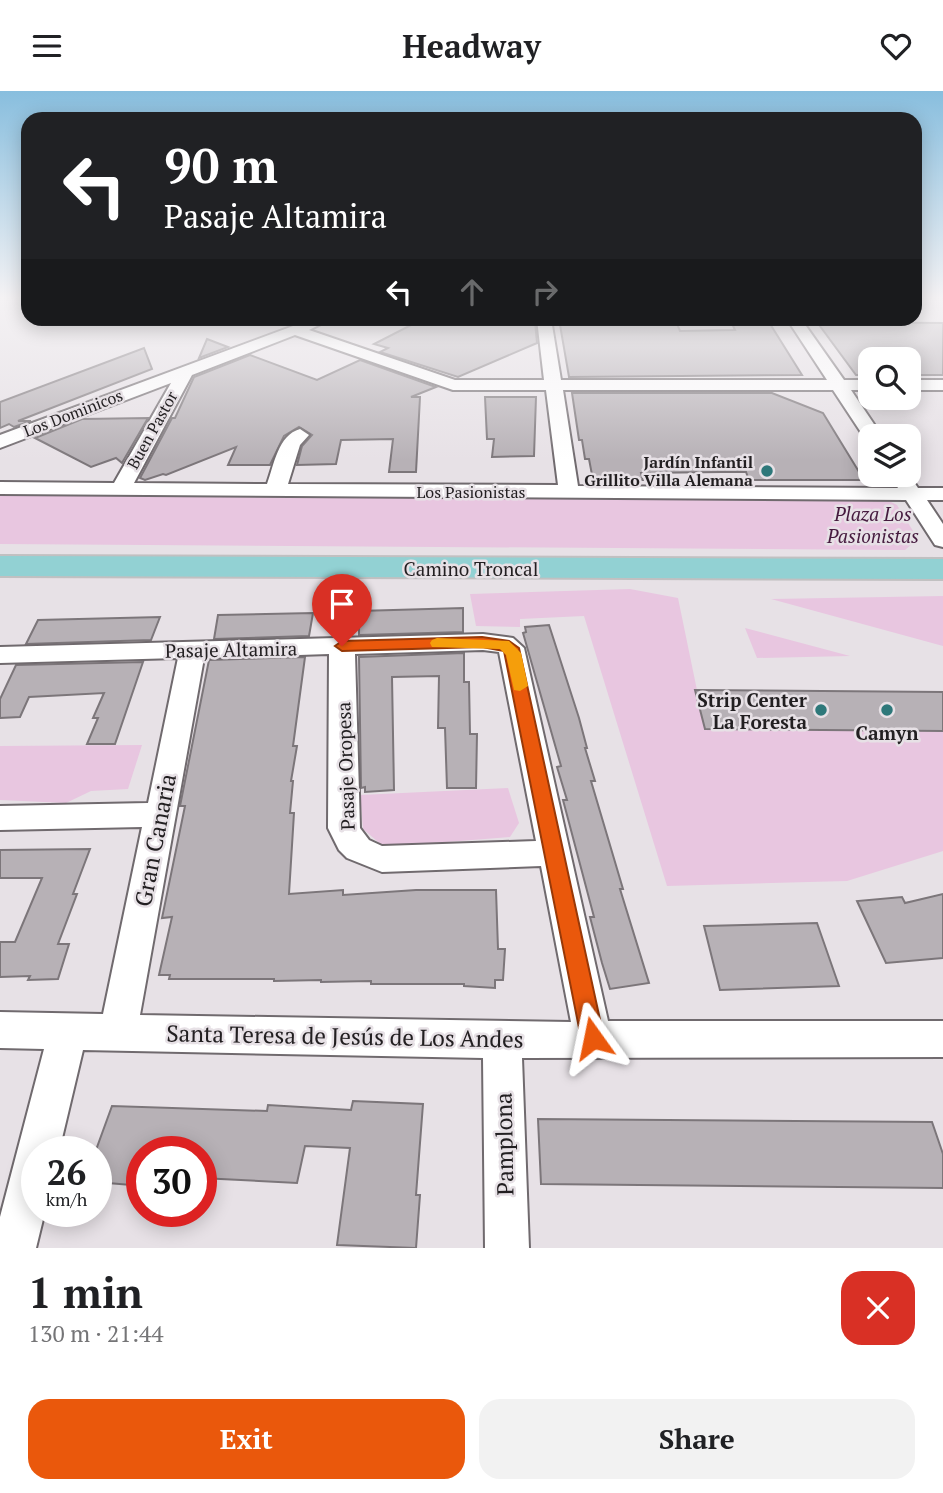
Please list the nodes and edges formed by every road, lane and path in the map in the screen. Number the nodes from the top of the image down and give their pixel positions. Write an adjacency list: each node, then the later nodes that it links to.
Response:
1 (237, 352): 5 (street)
2 (358, 352): 6 (street)
3 (548, 352): 6 (street)
4 (816, 352): 7 (street)
5 (186, 371): 13 (street, Los Dominicos); 16 (street, Buen Pastor)
6 (552, 384): 7 (street); 18 (street)
7 (838, 384): 8 (street); 11 (street)
8 (858, 385)
9 (921, 385): 10 (street)
10 (943, 385)
11 (865, 424)
12 (300, 435): 17 (street)
13 (0, 442)
14 (908, 487): 19 (street)
15 (0, 488): 16 (street, Los Pasionistas)
16 (120, 489): 17 (street, Los Pasionistas)
17 (275, 491): 18 (street, Los Pasionistas)
18 (569, 492): 19 (street, Los Pasionistas)
19 (912, 493): 20 (street, Los Pasionistas); 21 (street)
20 (943, 493)
21 (943, 540)
22 (0, 566): 23 (main road, Camino Troncal)
23 (943, 569)
24 (342, 646): 25 (street, Pasaje Altamira); 29 (street, Pasaje Altamira); 29 (street, Pasaje Oropesa)
25 (193, 649): 26 (street, Pasaje Altamira); 27 (street, Gran Canaria)
26 (1, 657)
27 (159, 815): 28 (street); 32 (street, Gran Canaria)
28 (0, 818)
29 (556, 853): 33 (street)
30 (0, 1030): 31 (street, Santa Teresa de Jesús de Los Andes)
31 (68, 1032): 32 (street, Santa Teresa de Jesús de Los Andes); 36 (street)
32 (118, 1032): 35 (street, Santa Teresa de Jesús de Los Andes)
33 (593, 1038): 34 (street, Santa Teresa de Jesús de Los Andes); 35 (street, Santa Teresa de Jesús de Los Andes)
34 (943, 1039)
35 (502, 1040): 39 (street, Pamplona)
36 (42, 1136)
37 (21, 1221): 38 (street)
38 (14, 1248)
39 (507, 1248)

